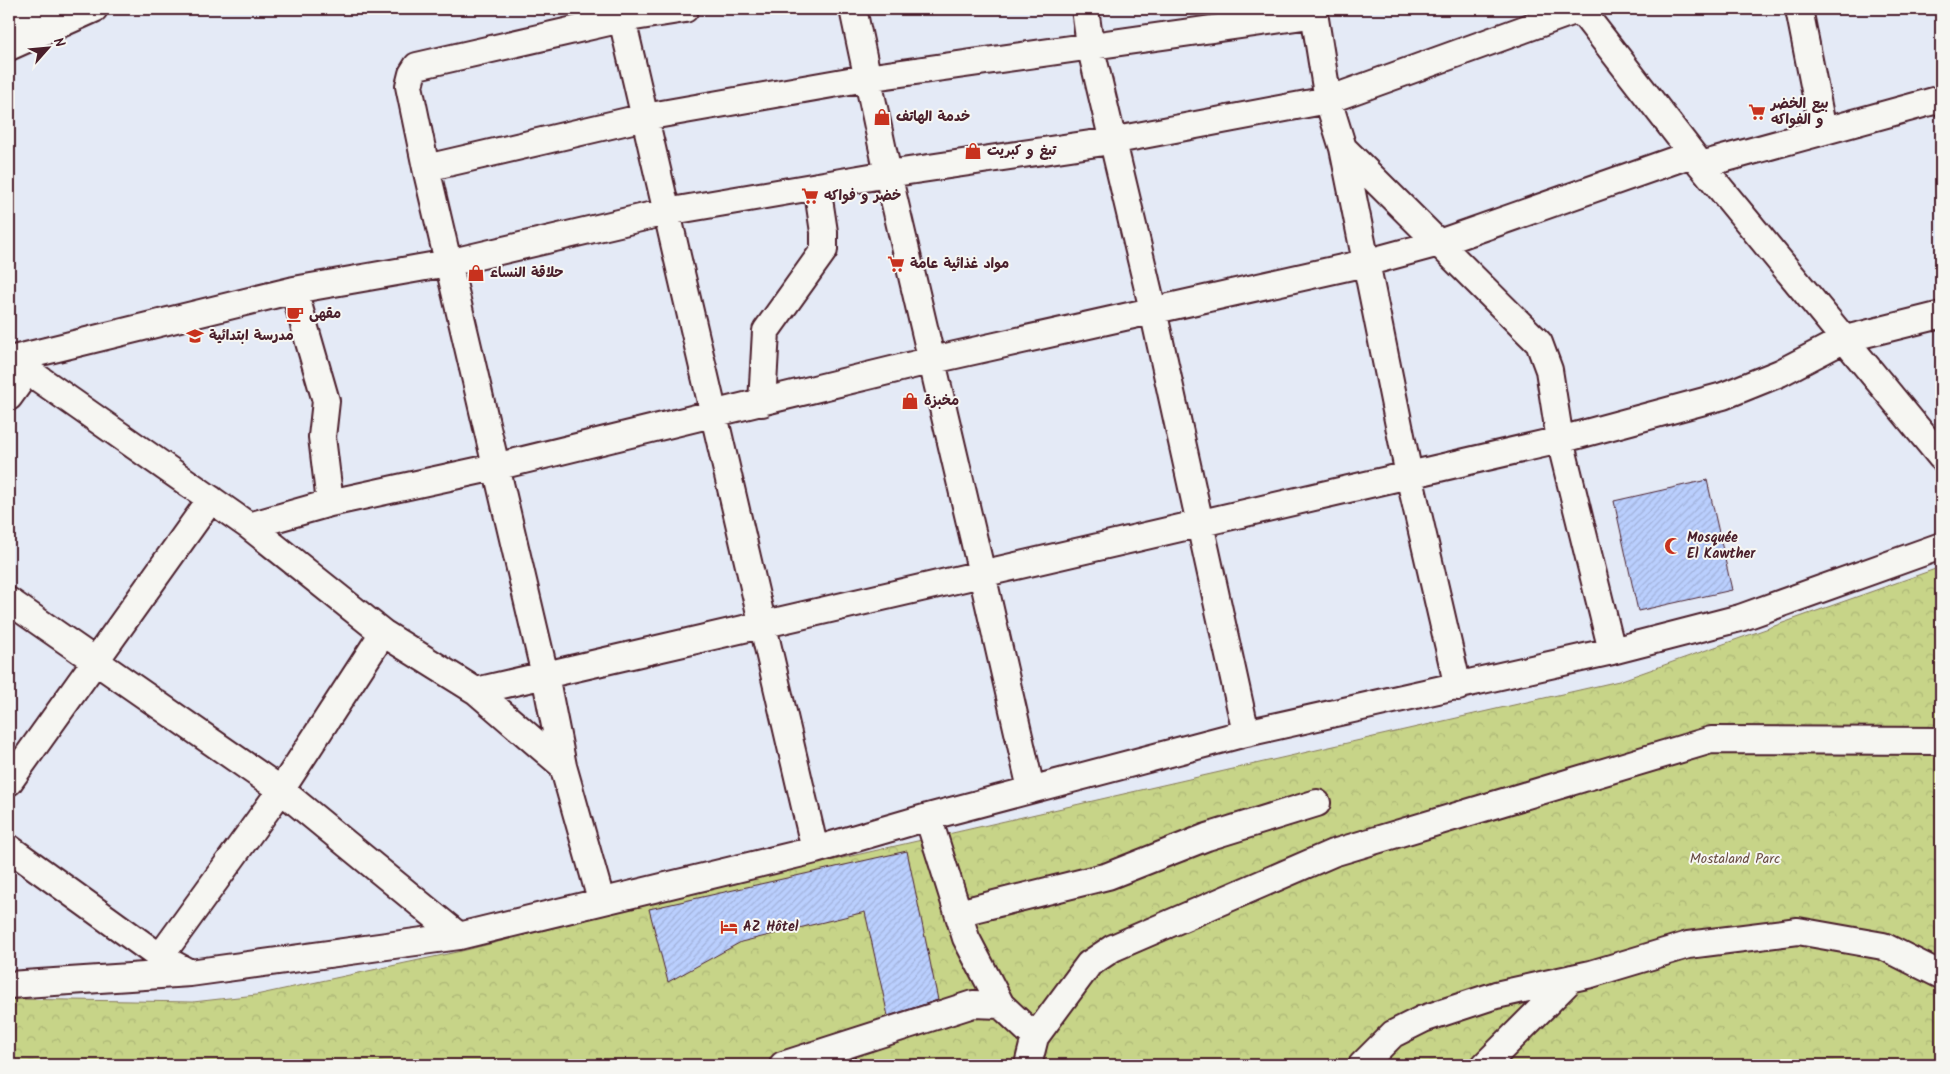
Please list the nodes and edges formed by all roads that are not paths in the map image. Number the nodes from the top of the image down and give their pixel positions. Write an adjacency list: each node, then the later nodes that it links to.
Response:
1 (40, 9): 9 (street)
2 (94, 9): 11 (street)
3 (685, 9): 8 (street)
4 (853, 9): 12 (street)
5 (1085, 9): 10 (street)
6 (1580, 9): 14 (street); 19 (street)
7 (1799, 9): 16 (street)
8 (622, 19): 15 (street); 20 (street)
9 (9, 23)
10 (1090, 46): 12 (street); 14 (street); 17 (street)
11 (9, 47)
12 (866, 78): 15 (street); 21 (street)
13 (1941, 99): 16 (street)
14 (1328, 100): 17 (street); 18 (street)
15 (644, 117): 20 (street); 23 (street)
16 (1823, 131): 19 (street)
17 (1111, 141): 21 (street); 28 (street)
18 (1343, 148): 24 (street); 26 (street)
19 (1696, 159): 24 (street); 30 (street)
20 (426, 168): 25 (street)
21 (888, 174): 22 (street); 31 (street)
22 (816, 186): 23 (street); 34 (street)
23 (666, 212): 25 (street); 35 (street)
24 (1439, 243): 26 (street); 36 (street)
25 (448, 263): 27 (street); 38 (street)
26 (1365, 263): 28 (street); 39 (street)
27 (294, 290): 32 (street); 41 (street)
28 (1153, 310): 31 (street); 42 (street)
29 (1941, 314): 30 (street)
30 (1845, 339): 36 (street); 37 (street)
31 (933, 360): 34 (street); 45 (street)
32 (16, 364): 33 (street); 40 (street)
33 (9, 397)
34 (762, 402): 35 (street)
35 (714, 414): 38 (street); 47 (street)
36 (1560, 440): 39 (street); 49 (street)
37 (1941, 457)
38 (495, 467): 41 (street); 51 (street)
39 (1409, 475): 42 (street); 52 (street)
40 (210, 499): 43 (street); 50 (street)
41 (330, 503): 43 (street)
42 (1200, 523): 45 (street); 54 (street)
43 (249, 526): 48 (street)
44 (1941, 546): 49 (street)
45 (982, 574): 47 (street); 59 (street)
46 (9, 601): 50 (street)
47 (764, 624): 51 (street); 63 (street)
48 (383, 633): 53 (street); 58 (street)
49 (1612, 651): 52 (street)
50 (97, 661): 57 (street); 58 (street)
51 (545, 675): 53 (street); 56 (street)
52 (1458, 686): 54 (street)
53 (476, 691): 56 (street)
54 (1246, 733): 59 (street)
55 (1941, 740): 73 (street)
56 (563, 766): 64 (street)
57 (9, 782)
58 (281, 790): 66 (street); 67 (street)
59 (1031, 790): 61 (street)
60 (1317, 802): 65 (street)
61 (928, 817): 63 (street); 65 (street)
62 (9, 848): 67 (street)
63 (814, 850): 64 (street)
64 (601, 900): 66 (street)
65 (958, 913): 72 (street)
66 (458, 936): 68 (street)
67 (160, 957): 68 (street)
68 (190, 973): 71 (street)
69 (1941, 974): 70 (street)
70 (1572, 978): 76 (street); 77 (street)
71 (9, 985)
72 (1001, 1005): 73 (street); 74 (street)
73 (1035, 1037): 75 (street)
74 (783, 1065)
75 (1028, 1065)
76 (1362, 1065)
77 (1485, 1065)

